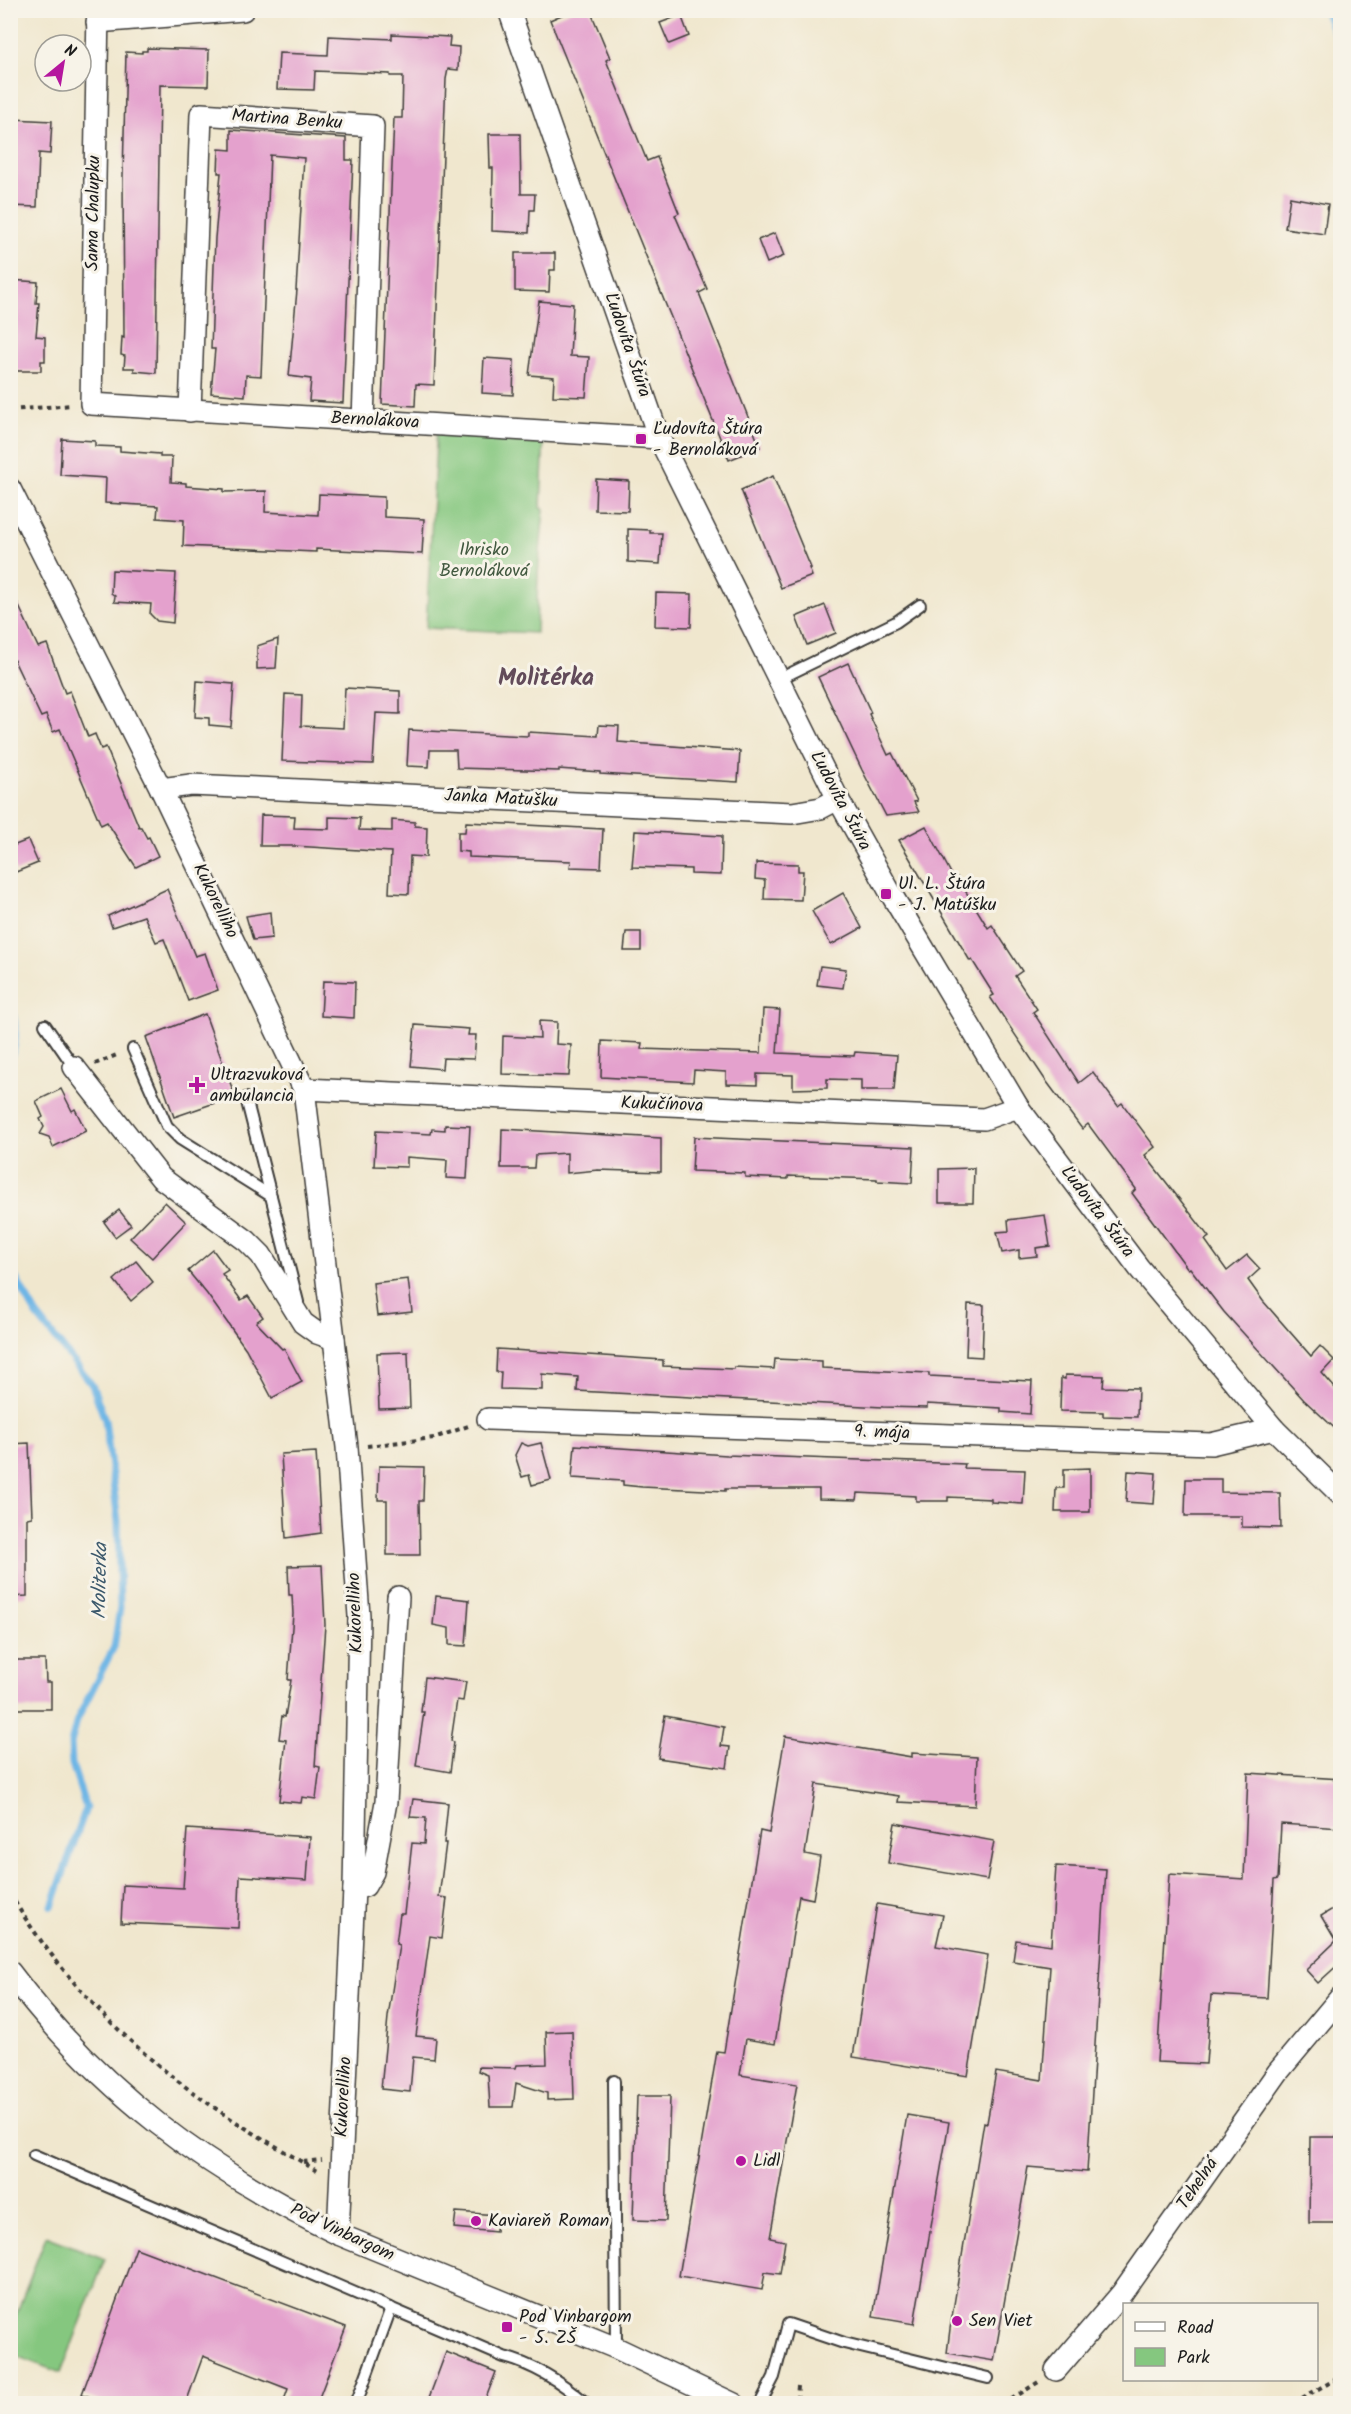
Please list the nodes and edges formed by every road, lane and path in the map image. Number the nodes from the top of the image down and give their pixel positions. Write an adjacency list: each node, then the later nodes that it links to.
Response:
1 (243, 10): 3 (street, Sama Chalupku)
2 (509, 10): 8 (street, Ľudovíta Štúra)
3 (97, 16): 4 (street, Sama Chalupku)
4 (91, 405): 5 (path); 6 (street, Bernolákova)
5 (10, 410)
6 (190, 411): 7 (street, Bernolákova); 7 (street, Martina Benku)
7 (363, 421): 8 (street, Bernolákova)
8 (659, 438): 11 (street, Ľudovíta Štúra)
9 (10, 489): 12 (street, Kukorelliho)
10 (920, 605): 11 (lane)
11 (779, 679): 13 (street, Ľudovíta Štúra)
12 (161, 789): 13 (street, Janka Matušku); 17 (street, Kukorelliho)
13 (838, 799): 19 (street, Ľudovíta Štúra)
14 (45, 1025): 16 (lane)
15 (133, 1049): 16 (path); 20 (lane)
16 (76, 1070): 21 (street)
17 (304, 1089): 19 (street, Kukučínova); 22 (street, Kukorelliho)
18 (246, 1098): 20 (lane)
19 (1018, 1107): 24 (street, Ľudovíta Štúra)
20 (271, 1196): 21 (lane)
21 (303, 1323): 22 (street)
22 (334, 1339): 28 (street, Kukorelliho)
23 (488, 1419): 24 (street, 9. mája); 25 (path)
24 (1275, 1429): 26 (street, Ľudovíta Štúra)
25 (358, 1447)
26 (1341, 1494)
27 (398, 1598): 28 (street, Kukorelliho)
28 (354, 1889): 37 (street, Kukorelliho)
29 (10, 1894): 35 (path)
30 (10, 1972): 37 (street, Pod Vinbargom)
31 (1341, 1998): 40 (street, Tehelná)
32 (614, 2081): 39 (lane)
33 (34, 2155): 38 (lane)
34 (328, 2159): 35 (path)
35 (303, 2162): 36 (path)
36 (328, 2178)
37 (338, 2234): 39 (street, Pod Vinbargom)
38 (391, 2308): 44 (lane); 45 (lane)
39 (616, 2348): 46 (street, Pod Vinbargom)
40 (1056, 2370): 49 (path)
41 (1341, 2377): 50 (path)
42 (988, 2378): 47 (lane)
43 (798, 2386): 48 (path)
44 (356, 2403)
45 (587, 2403)
46 (734, 2403)
47 (760, 2403)
48 (806, 2403)
49 (1004, 2403)
50 (1075, 2403)

